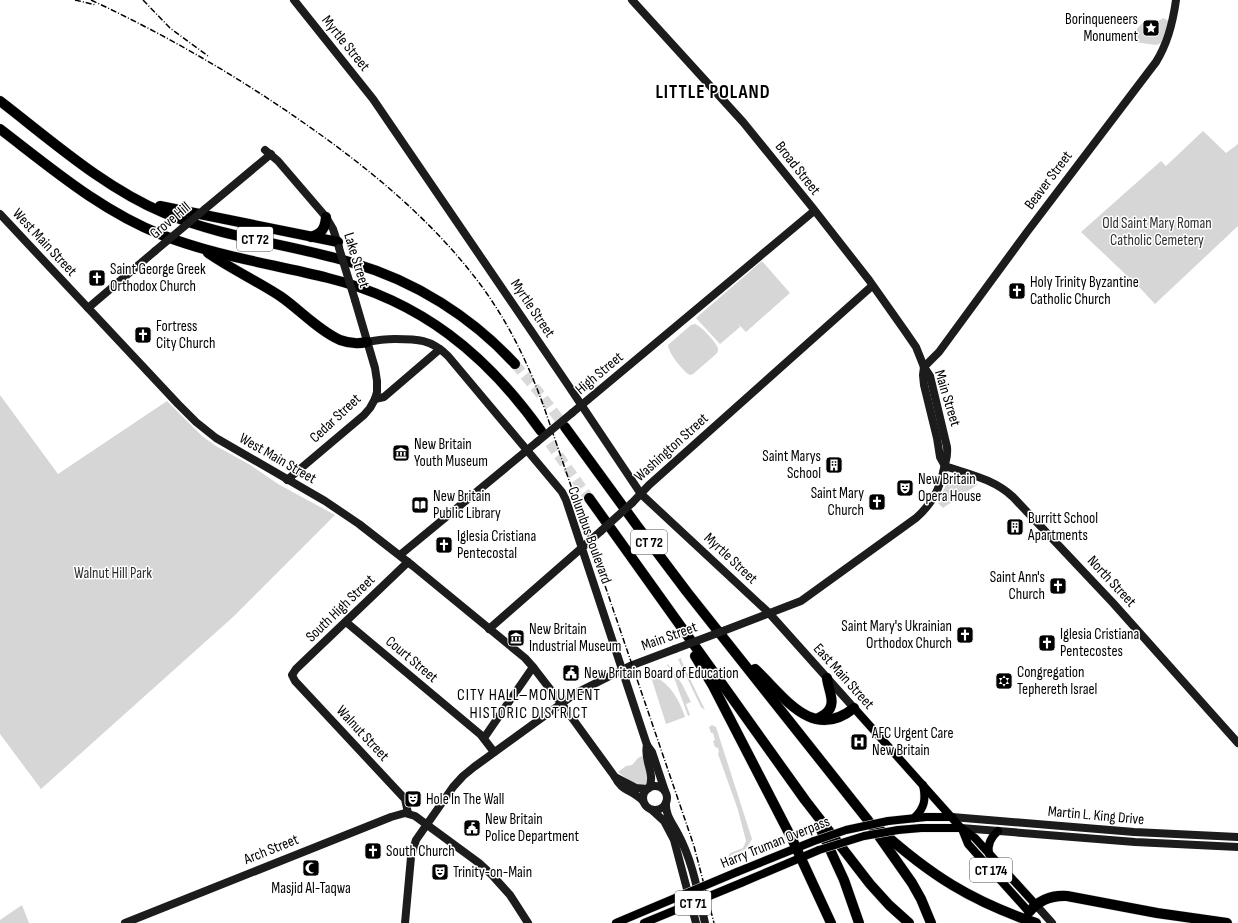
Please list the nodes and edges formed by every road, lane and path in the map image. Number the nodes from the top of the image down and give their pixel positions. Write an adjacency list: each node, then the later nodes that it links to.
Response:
1 (294, 0): 21 (street, Myrtle Street)
2 (632, 0): 8 (street, Broad Street)
3 (1176, 0): 19 (street, Beaver Street)
4 (0, 101): 7 (highway, CT 72)
5 (0, 129): 13 (highway, CT 72)
6 (268, 152): 10 (street, Lake Street); 15 (street, Grove Hill, bridge)
7 (136, 199): 11 (highway); 18 (highway, CT 72)
8 (814, 211): 14 (street, Broad Street); 21 (street, High Street)
9 (0, 214): 15 (street, West Main Street)
10 (326, 217): 11 (highway); 12 (street, Lake Street)
11 (311, 237): 12 (highway)
12 (339, 245): 16 (street, Lake Street, bridge)
13 (204, 249): 16 (highway); 23 (highway, CT 72)
14 (872, 286): 19 (street, Broad Street); 27 (street, Washington Street)
15 (88, 308): 26 (street, West Main Street)
16 (367, 342): 17 (street, Columbus Boulevard); 20 (street, Lake Street)
17 (440, 349): 20 (street, Cedar Street); 24 (street, Columbus Boulevard)
18 (515, 364)
19 (924, 367): 25 (street, Main Street)
20 (375, 399): 26 (street, Cedar Street)
21 (582, 406): 24 (street, High Street, bridge); 27 (street, Myrtle Street)
22 (565, 427): 36 (highway, CT 72)
23 (541, 431)
24 (527, 450): 29 (street, Columbus Boulevard); 30 (street, High Street)
25 (945, 466): 33 (street, Main Street); 45 (street, North Street)
26 (287, 480): 30 (street, West Main Street)
27 (641, 494): 29 (street, Washington Street, bridge); 33 (street, Myrtle Street)
28 (589, 498): 32 (highway, CT 72)
29 (581, 547): 35 (street, Washington Street); 38 (street, Columbus Boulevard)
30 (400, 555): 31 (street, West Main Street)
31 (408, 562): 34 (street, South High Street); 35 (street, West Main Street)
32 (661, 597): 53 (highway, CT 72); 65 (highway)
33 (769, 614): 38 (street, Main Street, bridge); 40 (street, East Main Street)
34 (346, 622): 39 (street, South High Street); 44 (street, Court Street)
35 (489, 629): 37 (street, West Main Street)
36 (737, 654): 43 (highway); 59 (highway, CT 72)
37 (533, 667): 41 (street, West Main Street); 44 (street)
38 (622, 669): 41 (street, Main Street); 46 (street, Columbus Boulevard)
39 (292, 675): 56 (street, Walnut Street)
40 (827, 678): 42 (street, East Main Street); 43 (highway)
41 (560, 704): 47 (street, Main Street); 48 (street, West Main Street)
42 (854, 708): 43 (highway); 49 (main road, East Main Street)
43 (817, 719)
44 (484, 738): 47 (street, Court Street)
45 (1238, 743)
46 (647, 745): 50 (street, Columbus Boulevard); 51 (street, Columbus Boulevard)
47 (494, 752): 60 (street, Main Street)
48 (615, 777): 50 (street); 52 (street, West Main Street)
49 (922, 784): 57 (main road, East Main Street); 58 (main road)
50 (648, 788): 51 (street); 52 (street)
51 (665, 791): 54 (street)
52 (643, 800): 55 (street)
53 (805, 800): 79 (highway); 80 (highway)
54 (666, 803): 55 (street); 68 (street)
55 (652, 810): 69 (street)
56 (408, 813): 60 (street); 71 (street, Arch Street)
57 (952, 817): 58 (main road, Harry Truman Overpass / CT 71); 61 (main road, East Main Street / CT 174); 63 (street, Martin L. King Drive / CT 71)
58 (914, 818): 65 (main road, Harry Truman Overpass / CT 71, bridge)
59 (867, 819): 81 (highway); 82 (highway)
60 (426, 825): 72 (street, Main Street); 73 (street)
61 (961, 828): 62 (street, Martin L. King Drive / CT 71); 66 (main road, East Main Street / CT 174); 67 (main road, Harry Truman Overpass / CT 71, bridge); 70 (main road, East Main Street / CT 174)
62 (998, 831): 64 (street, Martin L. King Drive / CT 71); 66 (main road)
63 (1238, 837)
64 (1238, 847)
65 (797, 848): 67 (highway); 74 (main road, Harry Truman Overpass / CT 71, bridge)
66 (989, 854): 70 (main road, East Main Street / CT 174)
67 (801, 858): 75 (main road, Harry Truman Overpass / CT 71, bridge); 78 (highway)
68 (693, 872): 69 (street); 77 (street)
69 (685, 878): 76 (street)
70 (1030, 909): 83 (street, East Main Street / CT 174); 84 (street, East Main Street / CT 174); 85 (highway)
71 (125, 923)
72 (405, 923)
73 (528, 923)
74 (616, 923)
75 (644, 923)
76 (696, 923)
77 (705, 923)
78 (831, 923)
79 (859, 923)
80 (909, 923)
81 (931, 923)
82 (1036, 923)
83 (1039, 923)
84 (1052, 923)
85 (1227, 923)

